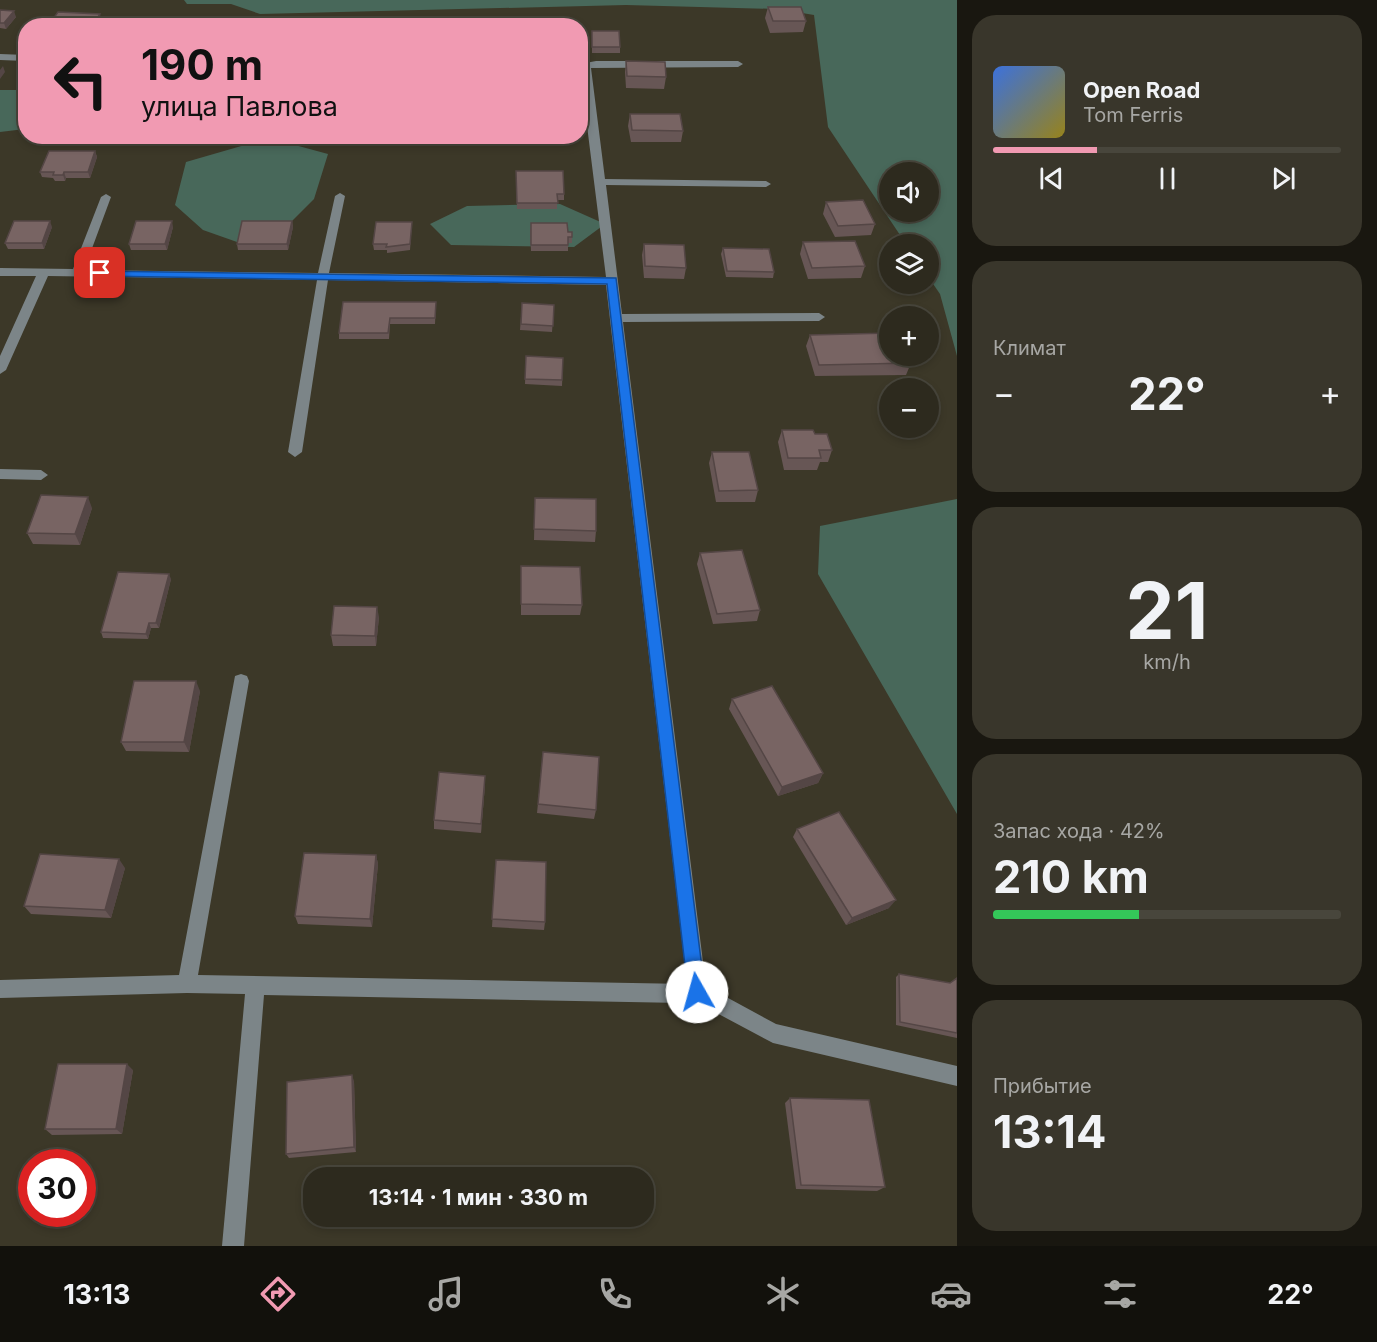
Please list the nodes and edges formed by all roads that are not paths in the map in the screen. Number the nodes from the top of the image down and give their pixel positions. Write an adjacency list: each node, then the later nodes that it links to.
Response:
1 (0, 57): 2 (street)
2 (18, 58)
3 (738, 64): 4 (street)
4 (588, 67)
5 (588, 101): 6 (street)
6 (600, 182): 7 (street); 14 (street)
7 (766, 184)
8 (340, 195): 13 (street)
9 (106, 197): 12 (street)
10 (0, 272): 11 (street)
11 (44, 272): 12 (street); 17 (street)
12 (78, 273): 13 (street)
13 (323, 276): 14 (street); 18 (street)
14 (612, 280): 16 (street)
15 (819, 317): 16 (street)
16 (618, 318): 25 (street)
17 (0, 370)
18 (295, 452)
19 (0, 474): 20 (street)
20 (41, 475)
21 (240, 681): 22 (street)
22 (187, 984): 23 (street); 24 (street)
23 (255, 986): 25 (street); 27 (street)
24 (0, 988)
25 (697, 992): 26 (street)
26 (957, 1076)
27 (233, 1246)

